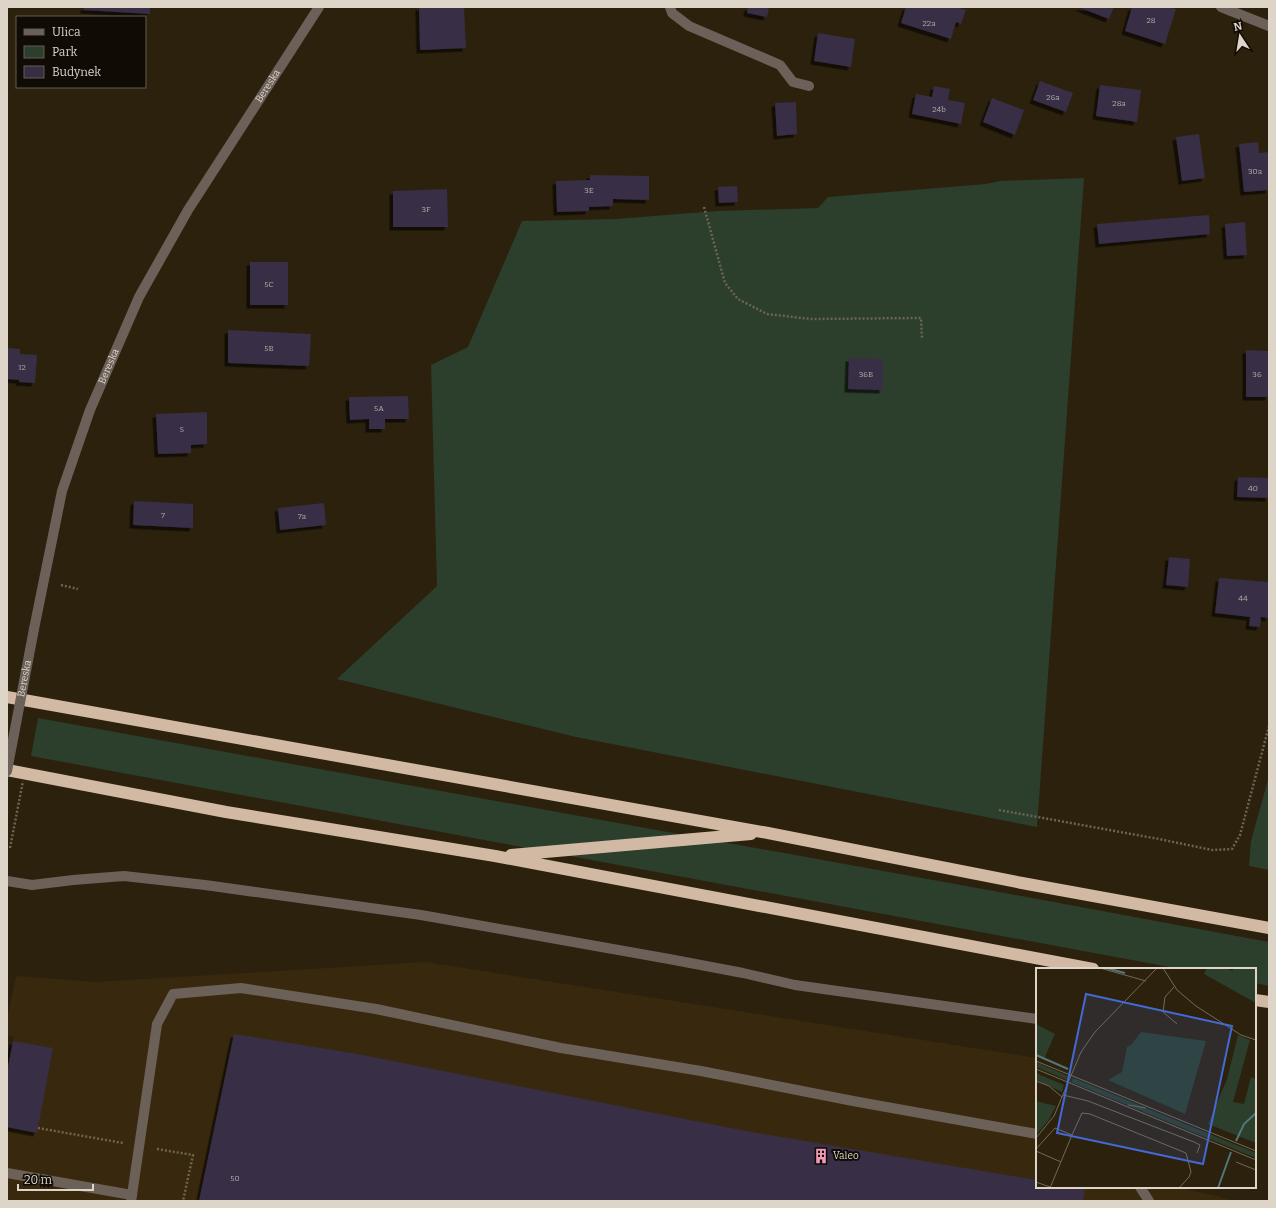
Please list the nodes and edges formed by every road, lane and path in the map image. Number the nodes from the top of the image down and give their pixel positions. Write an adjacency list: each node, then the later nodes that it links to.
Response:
1 (319, 7): 14 (street, Bereska, bridge)
2 (670, 7): 5 (street)
3 (1221, 7): 4 (street)
4 (1269, 26)
5 (809, 86)
6 (704, 207): 7 (path)
7 (922, 338)
8 (62, 578): 9 (path)
9 (61, 585): 10 (path); 11 (path)
10 (78, 589)
11 (59, 592)
12 (7, 697): 16 (highway)
13 (1269, 726): 15 (path)
14 (7, 770): 17 (highway)
15 (999, 810)
16 (768, 833): 17 (highway); 19 (highway)
17 (495, 856): 20 (highway)
18 (7, 881): 23 (street)
19 (1269, 928)
20 (1088, 968)
21 (1256, 1000): 22 (highway)
22 (1269, 1002)
23 (1036, 1019)
24 (1036, 1134): 27 (street)
25 (7, 1173): 27 (street)
26 (1141, 1188): 28 (street)
27 (131, 1198)
28 (1149, 1201)

